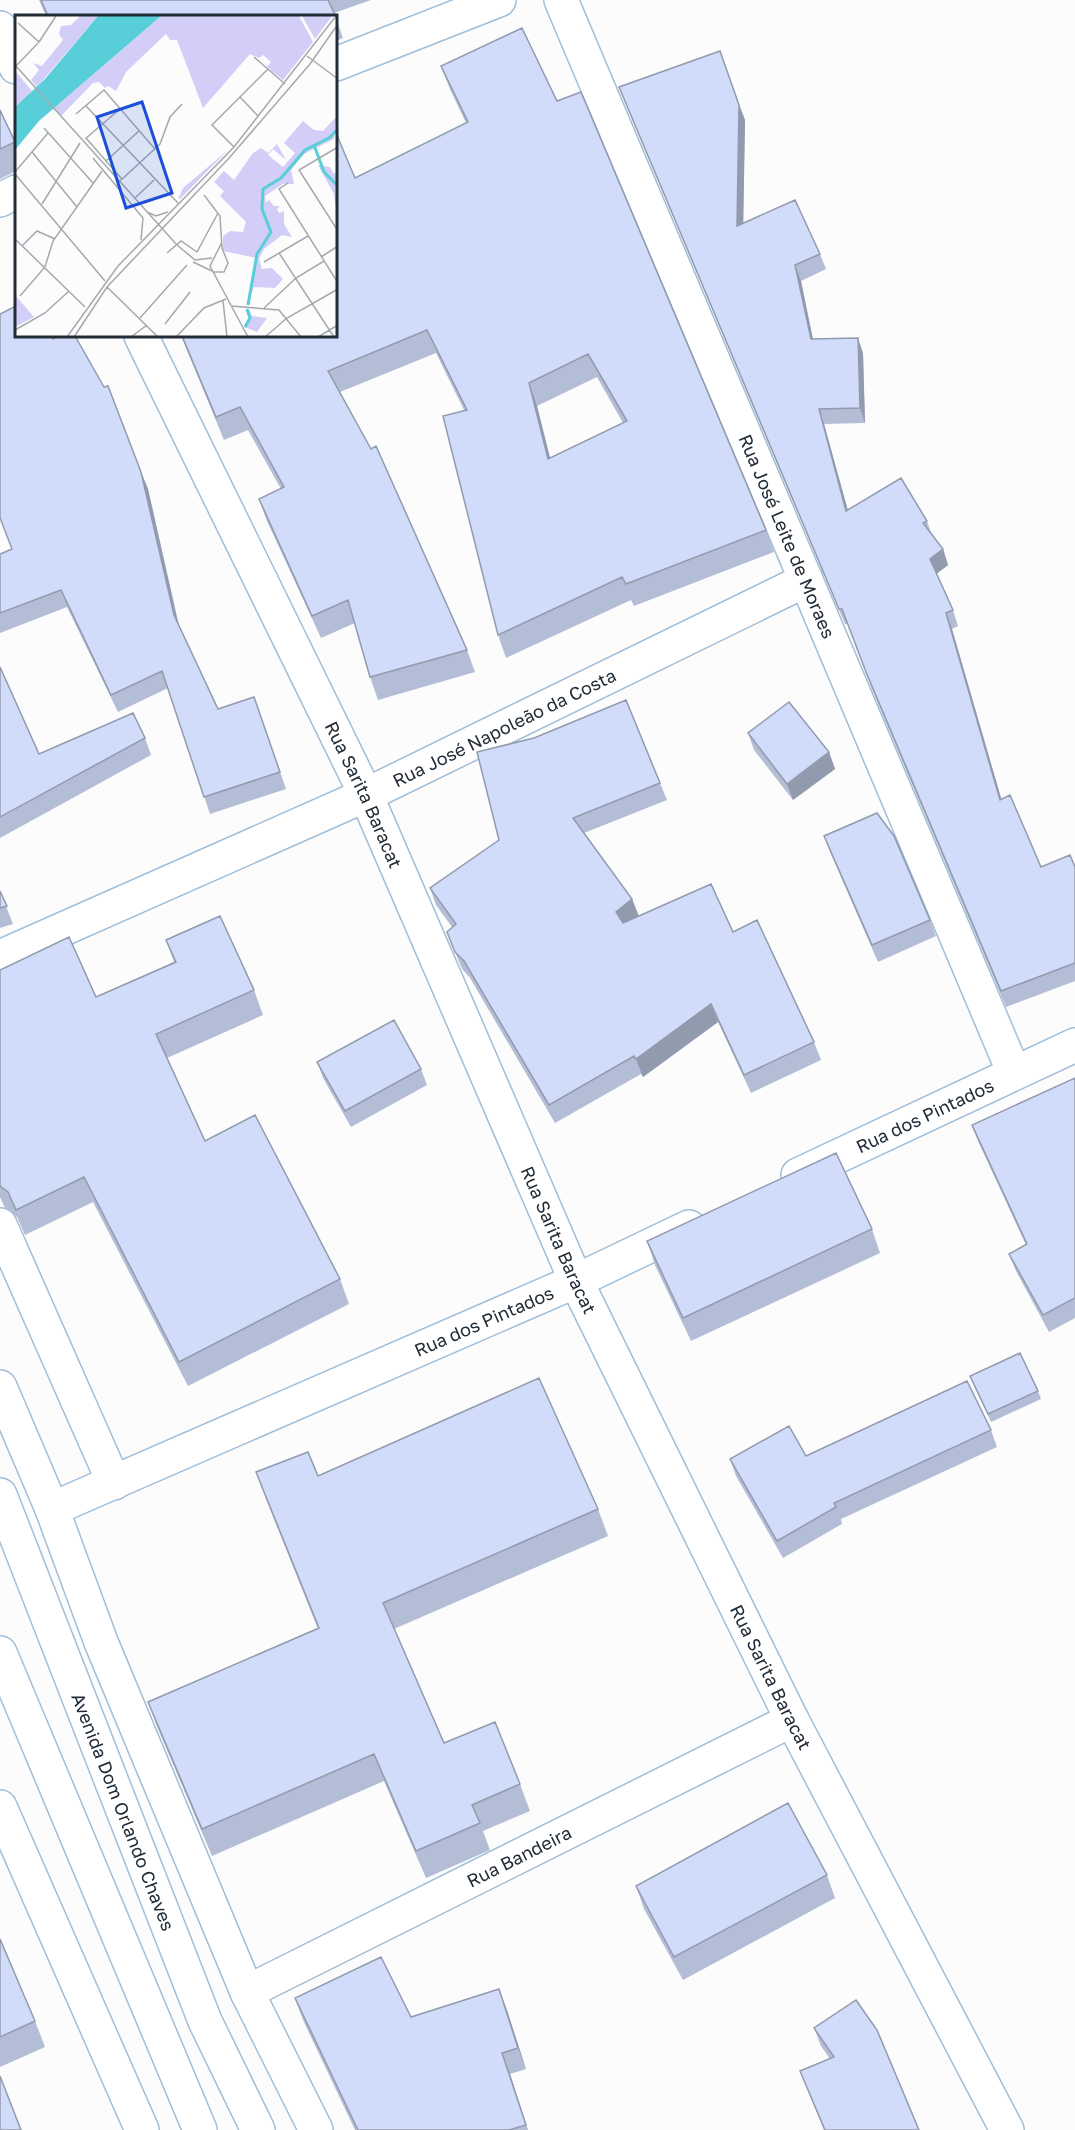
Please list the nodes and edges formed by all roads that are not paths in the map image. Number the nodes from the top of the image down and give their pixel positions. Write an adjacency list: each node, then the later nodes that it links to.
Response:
1 (499, 0): 4 (street)
2 (561, 0): 9 (street, Rua José Leite de Moraes)
3 (0, 28): 5 (street)
4 (338, 63)
5 (15, 65)
6 (15, 192): 7 (street)
7 (0, 200)
8 (142, 338): 10 (street, Rua Sarita Baracat)
9 (806, 580): 10 (street, Rua José Napoleão da Costa); 13 (street, Rua José Leite de Moraes)
10 (366, 795): 11 (street, Rua José Napoleão da Costa); 17 (street, Rua Sarita Baracat)
11 (0, 957)
12 (1075, 1046): 13 (street, Rua dos Pintados)
13 (1014, 1073): 14 (street, Rua dos Pintados)
14 (768, 1190)
15 (715, 1215): 17 (street, Rua dos Pintados)
16 (0, 1225): 19 (street)
17 (576, 1281): 19 (street, Rua dos Pintados); 23 (street, Rua Sarita Baracat)
18 (0, 1387): 21 (street)
19 (114, 1483): 21 (street, Rua dos Pintados)
20 (0, 1495): 26 (street, Avenida Dom Orlando Chaves)
21 (52, 1509): 25 (street)
22 (0, 1653): 28 (street)
23 (792, 1720): 25 (street, Rua Bandeira); 30 (street, Rua Sarita Baracat)
24 (0, 1807): 27 (street)
25 (247, 1992): 29 (street)
26 (257, 2128)
27 (142, 2130)
28 (200, 2130)
29 (316, 2130)
30 (1007, 2130)

